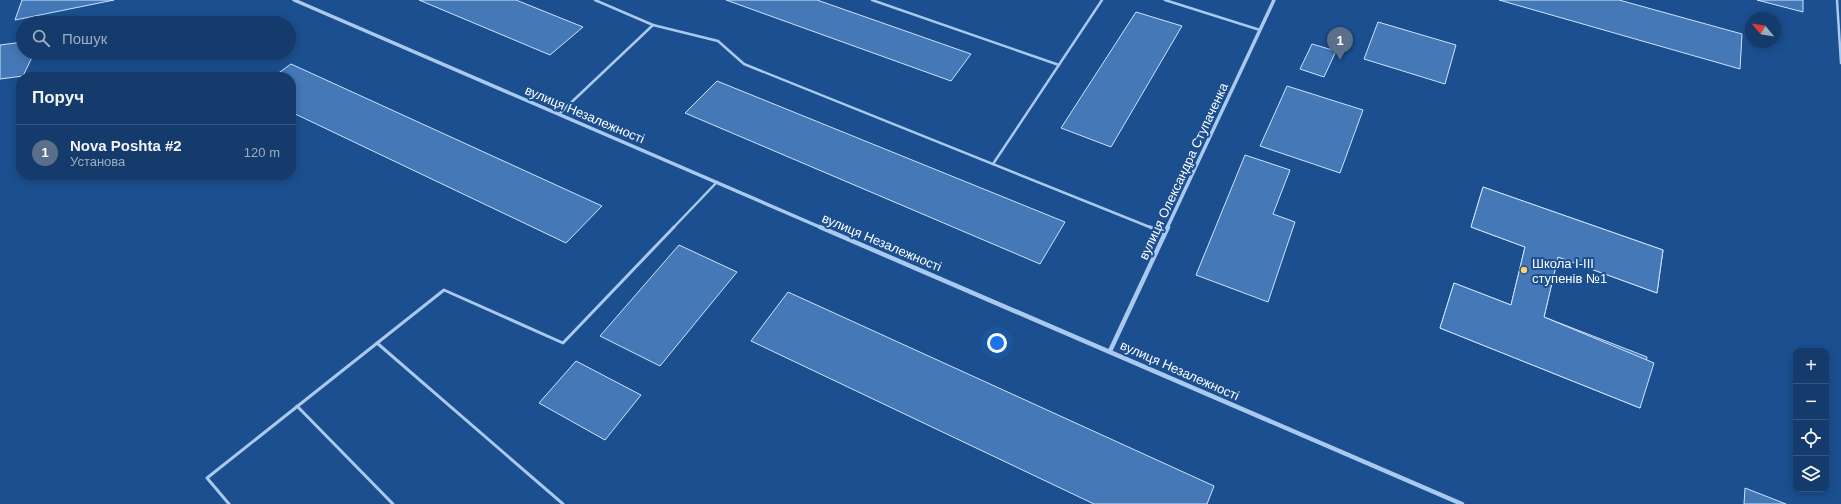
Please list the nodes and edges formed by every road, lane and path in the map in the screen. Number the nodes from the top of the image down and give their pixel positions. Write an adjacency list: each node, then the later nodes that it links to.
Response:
1 (294, 0): 12 (street, вулиця Незалежності)
2 (595, 0): 8 (lane)
3 (872, 0): 11 (lane)
4 (1102, 0): 11 (lane)
5 (1165, 0): 9 (lane)
6 (1274, 0): 9 (street, вулиця Олександра Ступаченка)
7 (1837, 0): 10 (lane)
8 (653, 25): 12 (lane); 13 (lane)
9 (1260, 30): 15 (street, вулиця Олександра Ступаченка)
10 (1841, 63)
11 (1059, 65): 13 (lane)
12 (559, 114): 14 (street, вулиця Незалежності)
13 (993, 164): 15 (lane)
14 (717, 182): 16 (lane); 17 (street, вулиця Незалежності)
15 (1165, 233): 17 (street, вулиця Олександра Ступаченка)
16 (377, 343): 18 (lane); 21 (lane)
17 (1110, 351): 22 (street, вулиця Незалежності)
18 (297, 406): 19 (lane); 20 (lane)
19 (228, 504)
20 (393, 504)
21 (563, 504)
22 (1462, 504)

